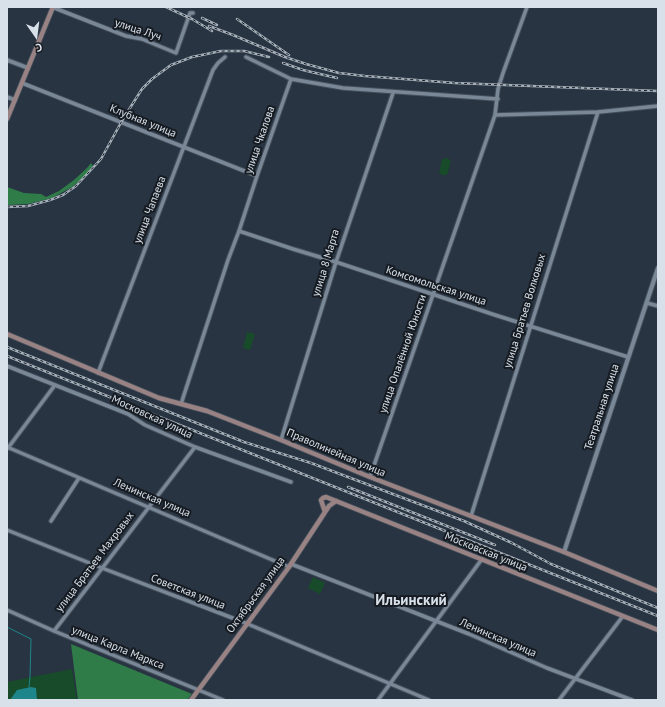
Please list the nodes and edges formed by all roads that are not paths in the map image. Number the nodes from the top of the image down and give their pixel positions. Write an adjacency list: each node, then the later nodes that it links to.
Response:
1 (52, 7): 3 (street, улица Луч); 7 (main road)
2 (527, 7): 12 (street, улица Опалённой Юности)
3 (193, 13)
4 (225, 57): 18 (street, улица Чапаева)
5 (246, 57): 8 (street)
6 (7, 60): 7 (street)
7 (28, 68): 9 (main road)
8 (291, 79): 10 (street); 19 (street, улица Чкалова)
9 (22, 83): 13 (main road); 18 (street, Клубная улица)
10 (393, 93): 12 (street); 21 (street, улица 8 Марта)
11 (7, 97): 13 (street)
12 (498, 99): 16 (street, улица Опалённой Юности)
13 (15, 100): 17 (main road)
14 (658, 106): 15 (street)
15 (598, 112): 16 (street); 26 (street, улица Братьев Волковых)
16 (495, 115): 23 (street, улица Опалённой Юности)
17 (7, 118)
18 (184, 148): 19 (street, Клубная улица); 30 (street, улица Чапаева)
19 (257, 176): 20 (street, улица Чкалова)
20 (240, 231): 21 (street, Комсомольская улица); 32 (street, улица Чкалова)
21 (336, 262): 23 (street, Комсомольская улица); 33 (street, улица 8 Марта)
22 (658, 268): 24 (street, Театральная улица)
23 (433, 294): 26 (street, Комсомольская улица); 36 (street, улица Опалённой Юности)
24 (646, 303): 25 (street); 28 (street, Театральная улица)
25 (658, 306)
26 (530, 326): 28 (street, Комсомольская улица); 42 (street, улица Братьев Волковых)
27 (7, 334): 30 (main road, Праволинейная улица)
28 (628, 357): 45 (street, Театральная улица)
29 (7, 366): 31 (street, Московская улица)
30 (98, 373): 32 (main road, Праволинейная улица)
31 (55, 385): 34 (street, Московская улица); 35 (street)
32 (181, 404): 33 (main road, Праволинейная улица)
33 (281, 440): 36 (main road, Праволинейная улица)
34 (195, 447): 38 (street, Московская улица); 40 (street, улица Братьев Махровых)
35 (7, 448): 37 (street, Ленинская улица)
36 (370, 477): 42 (main road, Праволинейная улица)
37 (79, 478): 40 (street, Ленинская улица); 43 (street)
38 (291, 482)
39 (336, 501): 41 (main road, Октябрьская улица); 41 (main road); 46 (main road, Московская улица)
40 (149, 506): 47 (street, Ленинская улица); 48 (street, улица Братьев Махровых)
41 (325, 512): 47 (main road, Октябрьская улица)
42 (471, 516): 45 (main road, Праволинейная улица)
43 (50, 521)
44 (7, 530): 48 (street, Советская улица)
45 (564, 552): 49 (main road, Праволинейная улица)
46 (482, 560): 51 (main road, Московская улица); 52 (street)
47 (290, 565): 52 (street, Ленинская улица); 53 (main road, Октябрьская улица)
48 (102, 568): 53 (street, Советская улица); 55 (street, улица Братьев Махровых)
49 (658, 591)
50 (7, 610): 55 (street, улица Карла Маркса)
51 (623, 616): 54 (main road, Московская улица); 56 (street)
52 (436, 621): 56 (street, Ленинская улица); 57 (street)
53 (247, 624): 57 (street, Советская улица); 58 (main road, Октябрьская улица)
54 (658, 630)
55 (54, 631): 58 (street, улица Карла Маркса)
56 (576, 678): 63 (street); 64 (street, Ленинская улица)
57 (390, 684): 61 (street); 62 (street, Советская улица)
58 (198, 690): 59 (main road, Октябрьская улица); 60 (street, улица Карла Маркса)
59 (191, 700)
60 (223, 700)
61 (378, 700)
62 (429, 700)
63 (559, 700)
64 (632, 700)

